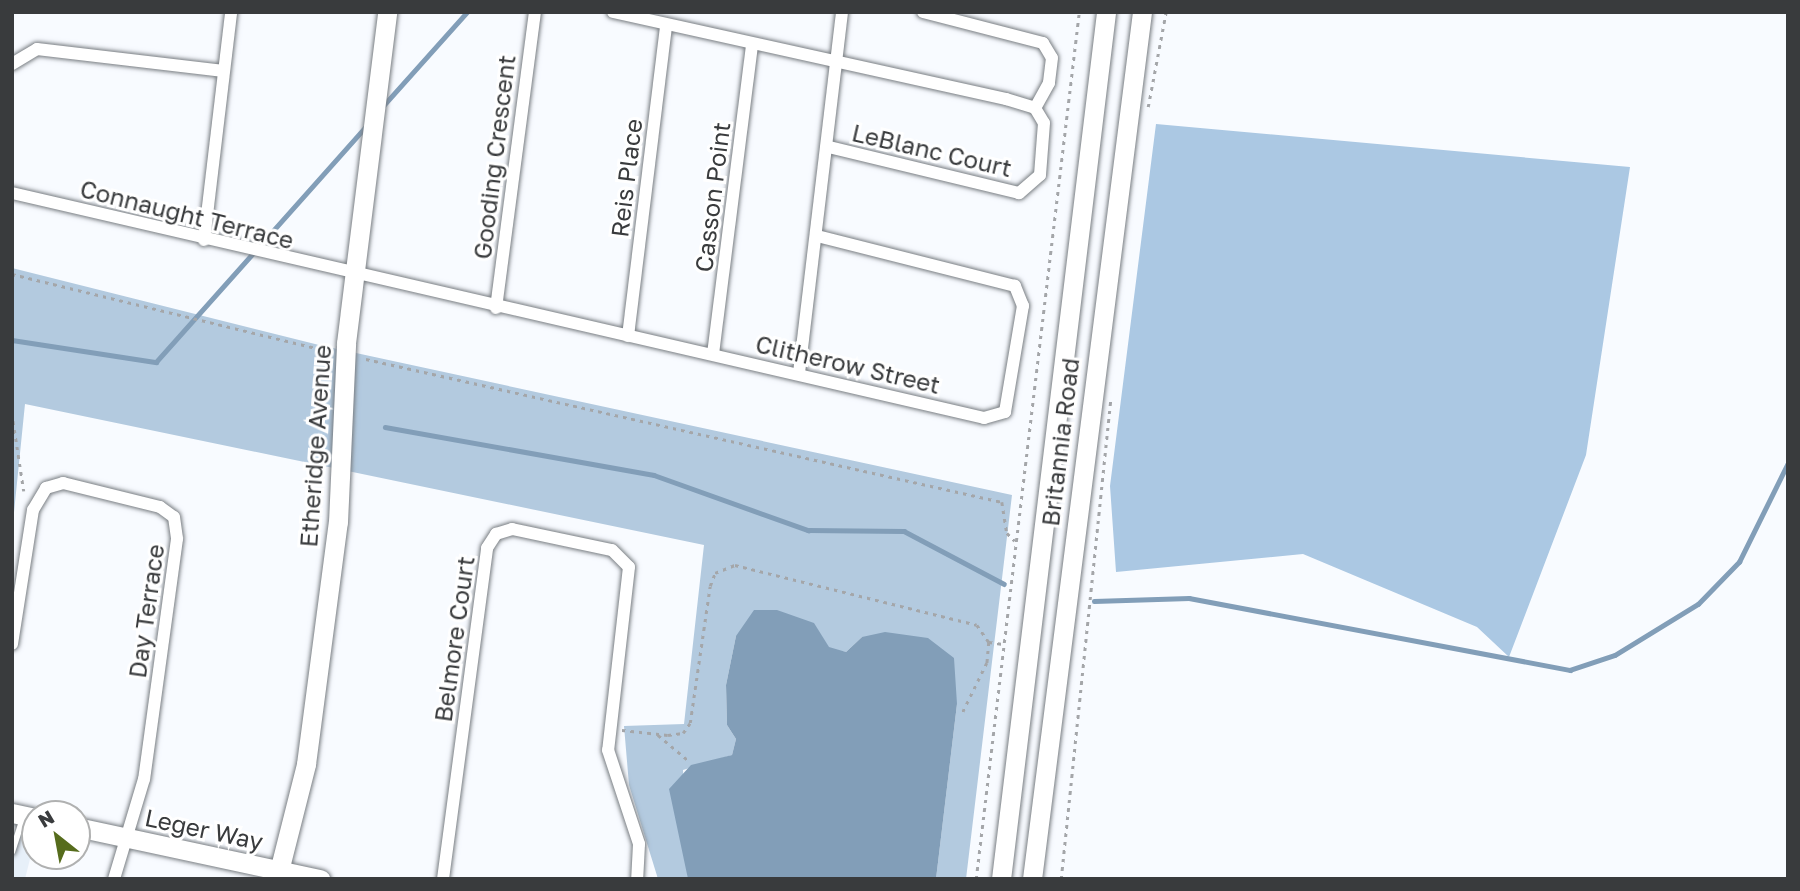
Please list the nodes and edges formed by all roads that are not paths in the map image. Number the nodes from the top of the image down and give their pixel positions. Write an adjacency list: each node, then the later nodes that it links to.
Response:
1 (231, 12): 13 (street)
2 (387, 12): 19 (main road, Etheridge Avenue)
3 (535, 12): 20 (street, Gooding Crescent)
4 (613, 12): 9 (street)
5 (842, 12): 11 (street)
6 (923, 12): 14 (street)
7 (1106, 12): 34 (main road, Britannia Road)
8 (1142, 12): 35 (main road, Britannia Road)
9 (666, 25): 10 (street); 21 (street, Reis Place)
10 (752, 46): 11 (street); 22 (street, Casson Point)
11 (839, 62): 14 (street); 15 (street)
12 (12, 64): 13 (street)
13 (223, 71): 18 (street)
14 (1035, 108): 15 (street, LeBlanc Court)
15 (829, 147): 17 (street)
16 (12, 193): 18 (street, Connaught Terrace)
17 (817, 236): 23 (street); 23 (street, Clitherow Street)
18 (204, 240): 19 (street, Connaught Terrace)
19 (353, 275): 20 (street, Clitherow Street); 29 (main road, Etheridge Avenue)
20 (496, 308): 21 (street, Clitherow Street)
21 (628, 336): 22 (street, Clitherow Street)
22 (713, 354): 23 (street, Clitherow Street)
23 (799, 373)
24 (12, 644): 27 (street, Day Terrace)
25 (21, 825): 28 (lane)
26 (91, 830): 27 (main road, Leger Way)
27 (126, 837): 29 (main road, Leger Way); 30 (street, Day Terrace)
28 (12, 852)
29 (278, 875): 31 (main road, Leger Way)
30 (114, 879)
31 (320, 879)
32 (443, 879): 33 (street, Belmore Court)
33 (637, 879)
34 (1001, 879)
35 (1032, 879)

